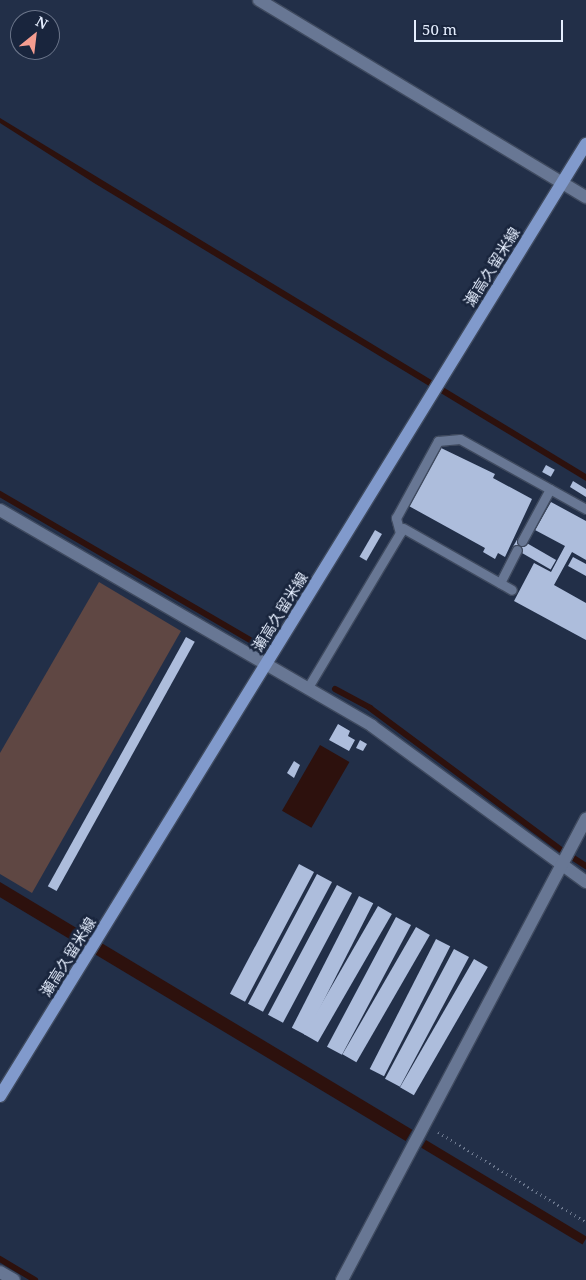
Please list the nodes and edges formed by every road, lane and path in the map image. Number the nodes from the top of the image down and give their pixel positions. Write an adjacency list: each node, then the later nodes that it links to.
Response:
1 (259, 0): 3 (street)
2 (586, 144): 3 (main road, 瀬高久留米線)
3 (563, 183): 4 (street); 13 (main road, 瀬高久留米線)
4 (586, 197)
5 (550, 489): 6 (lane); 8 (lane); 9 (lane)
6 (586, 509)
7 (0, 510): 13 (street)
8 (400, 532): 11 (lane); 14 (lane)
9 (522, 541)
10 (517, 550): 11 (lane)
11 (500, 583): 12 (lane)
12 (512, 590)
13 (266, 665): 14 (street); 18 (main road, 瀬高久留米線)
14 (308, 690): 16 (street)
15 (586, 819): 16 (street)
16 (561, 866): 17 (street); 19 (street)
17 (586, 882)
18 (0, 1096)
19 (422, 1129): 20 (path); 23 (street)
20 (586, 1222)
21 (0, 1272): 22 (street)
22 (14, 1280)
23 (342, 1280)

